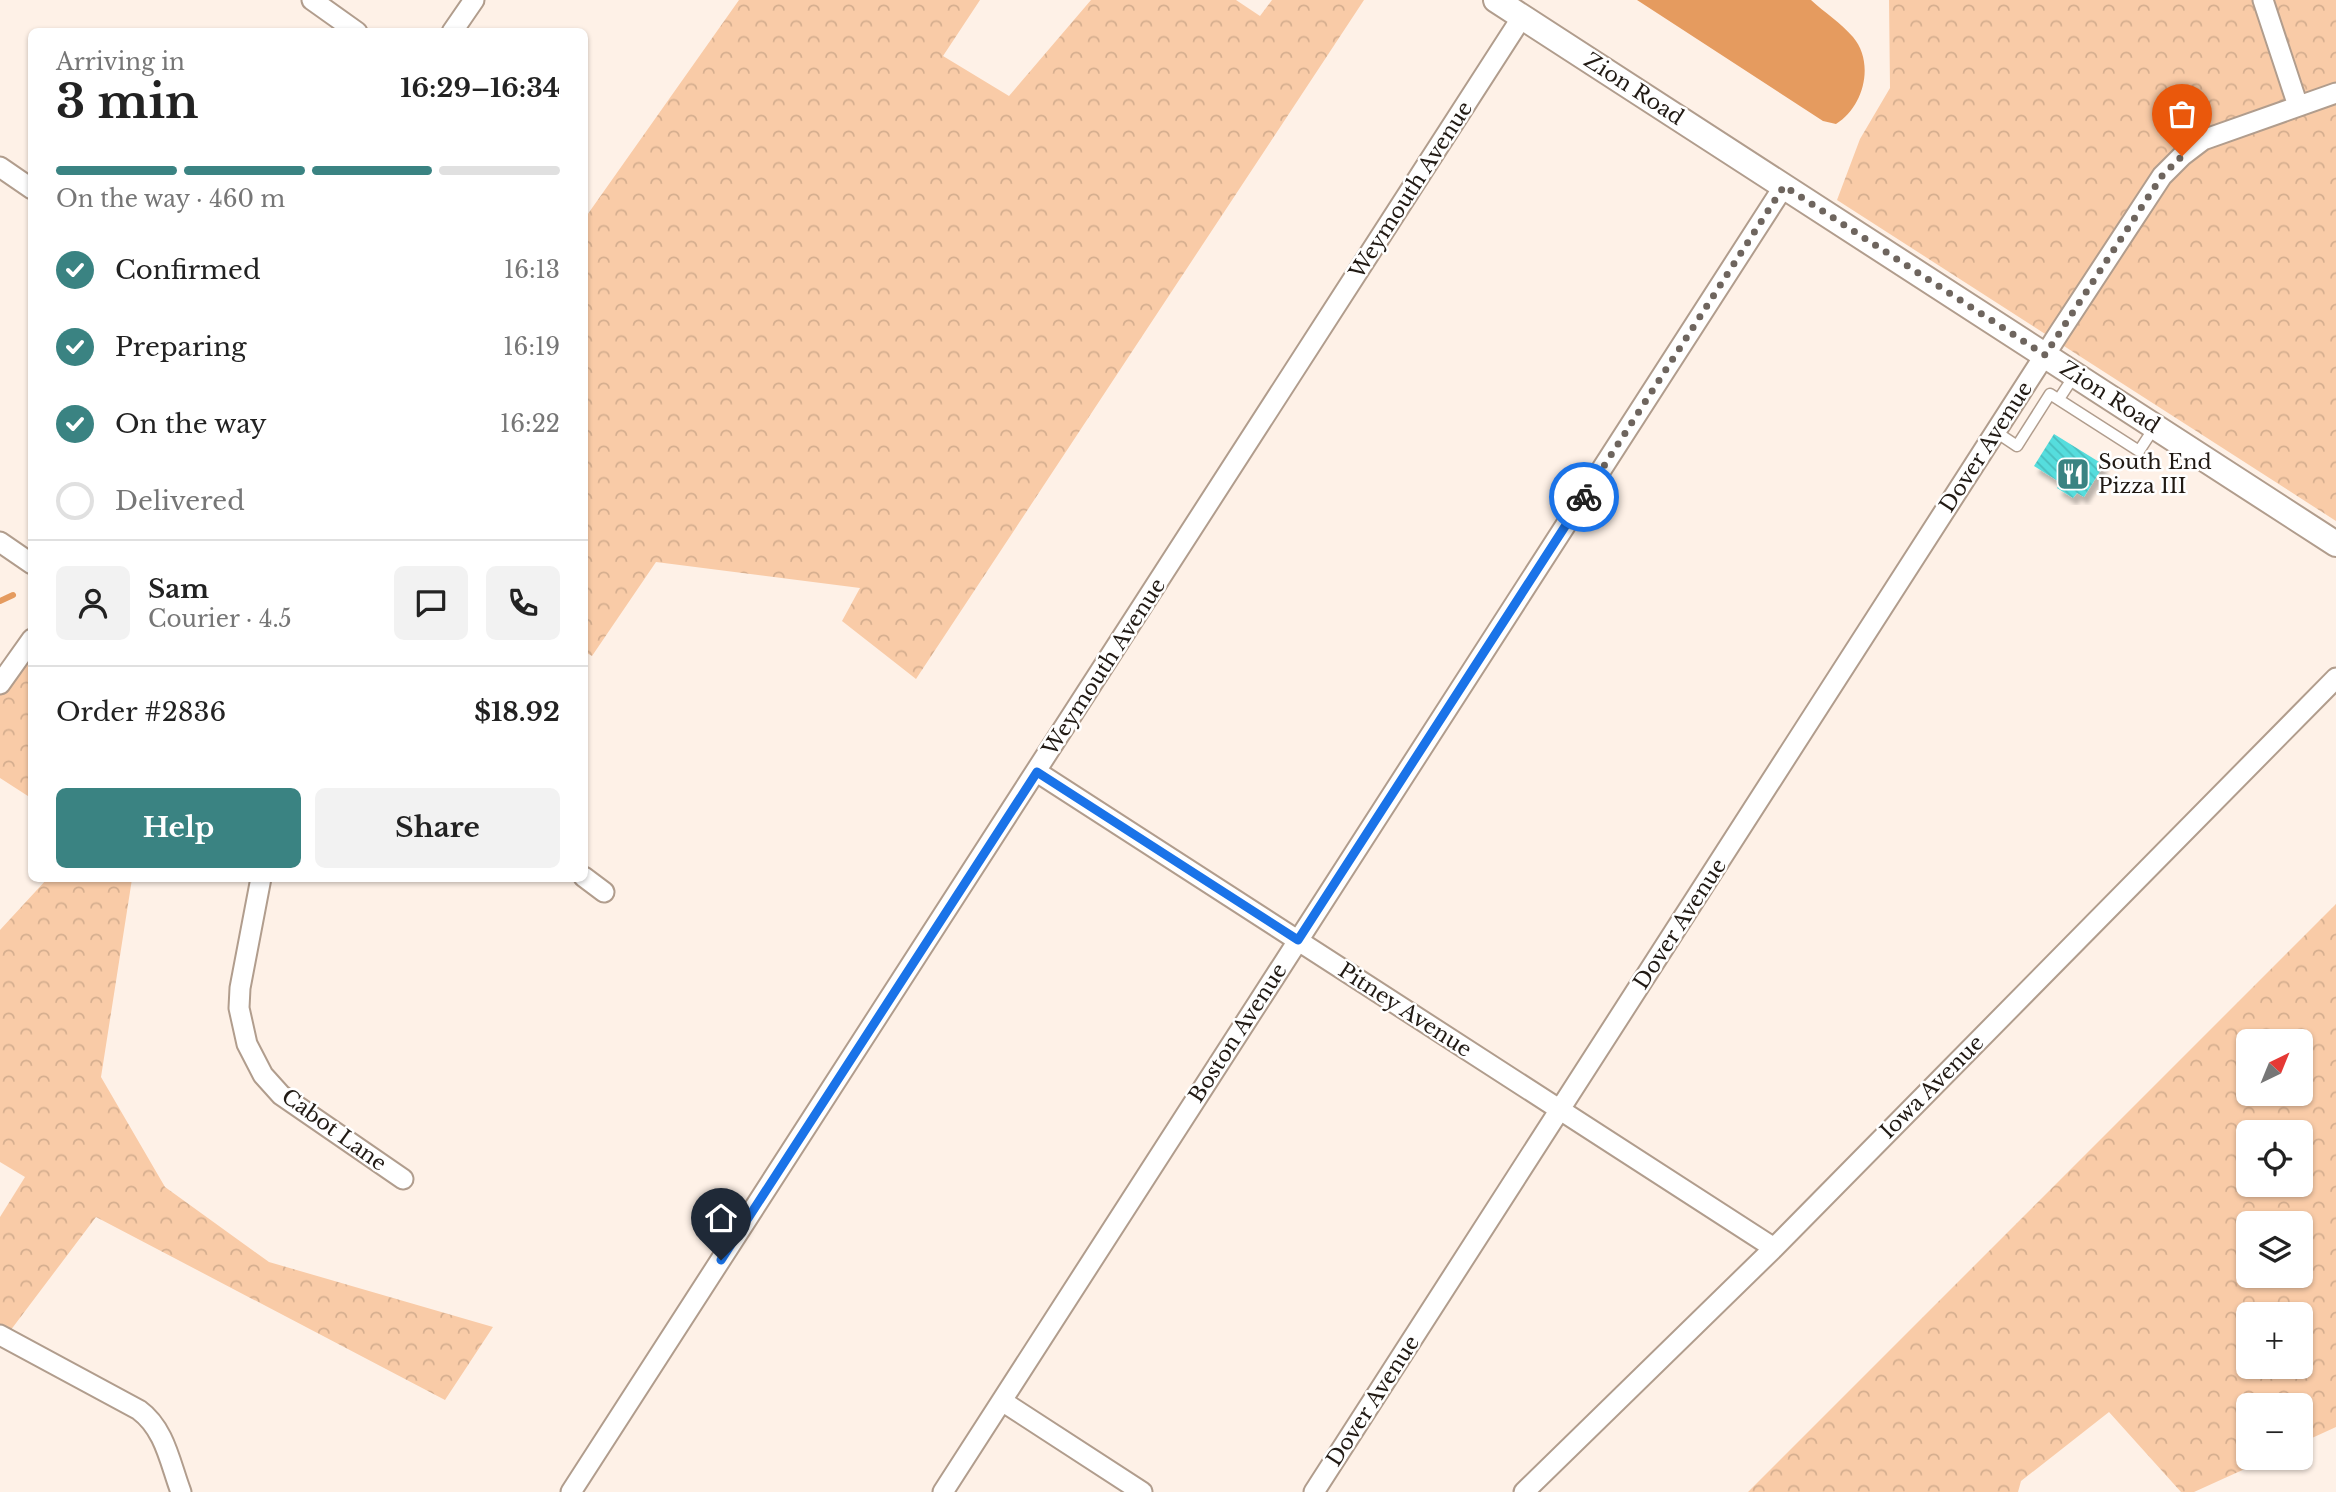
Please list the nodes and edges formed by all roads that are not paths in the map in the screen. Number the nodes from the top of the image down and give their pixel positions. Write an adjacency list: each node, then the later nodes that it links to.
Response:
1 (312, 0): 6 (street)
2 (474, 0): 7 (street)
3 (1496, 0): 5 (street, Zion Road)
4 (2263, 0): 9 (street)
5 (1522, 17): 12 (street, Zion Road); 24 (street, Weymouth Avenue)
6 (351, 28)
7 (455, 28)
8 (2336, 93): 9 (street, Dover Avenue)
9 (2298, 106): 13 (street, Dover Avenue)
10 (0, 167): 11 (street)
11 (28, 186)
12 (1784, 186): 13 (street, Zion Road); 28 (street, Boston Avenue)
13 (2045, 355): 14 (street, Zion Road); 17 (street, Dover Avenue)
14 (2075, 375): 15 (lane); 16 (street, Zion Road)
15 (2059, 399): 16 (lane); 17 (lane)
16 (2155, 426): 19 (street, Zion Road)
17 (1996, 432): 29 (street, Dover Avenue)
18 (0, 542): 20 (street)
19 (2336, 544)
20 (28, 561)
21 (28, 645): 23 (street)
22 (2336, 678): 31 (street, Iowa Avenue)
23 (0, 684)
24 (1037, 772): 28 (street, Pitney Avenue); 35 (street, Weymouth Avenue)
25 (588, 880): 27 (street)
26 (260, 882): 30 (street, Cabot Lane)
27 (604, 892)
28 (1298, 940): 29 (street, Pitney Avenue); 33 (street, Boston Avenue)
29 (1561, 1110): 31 (street, Pitney Avenue); 38 (street, Dover Avenue)
30 (402, 1179)
31 (1774, 1248): 39 (street, Iowa Avenue)
32 (0, 1335): 34 (street)
33 (1002, 1401): 36 (street, Boston Avenue); 37 (street)
34 (181, 1492)
35 (571, 1492)
36 (943, 1492)
37 (1142, 1492)
38 (1314, 1492)
39 (1524, 1492)

